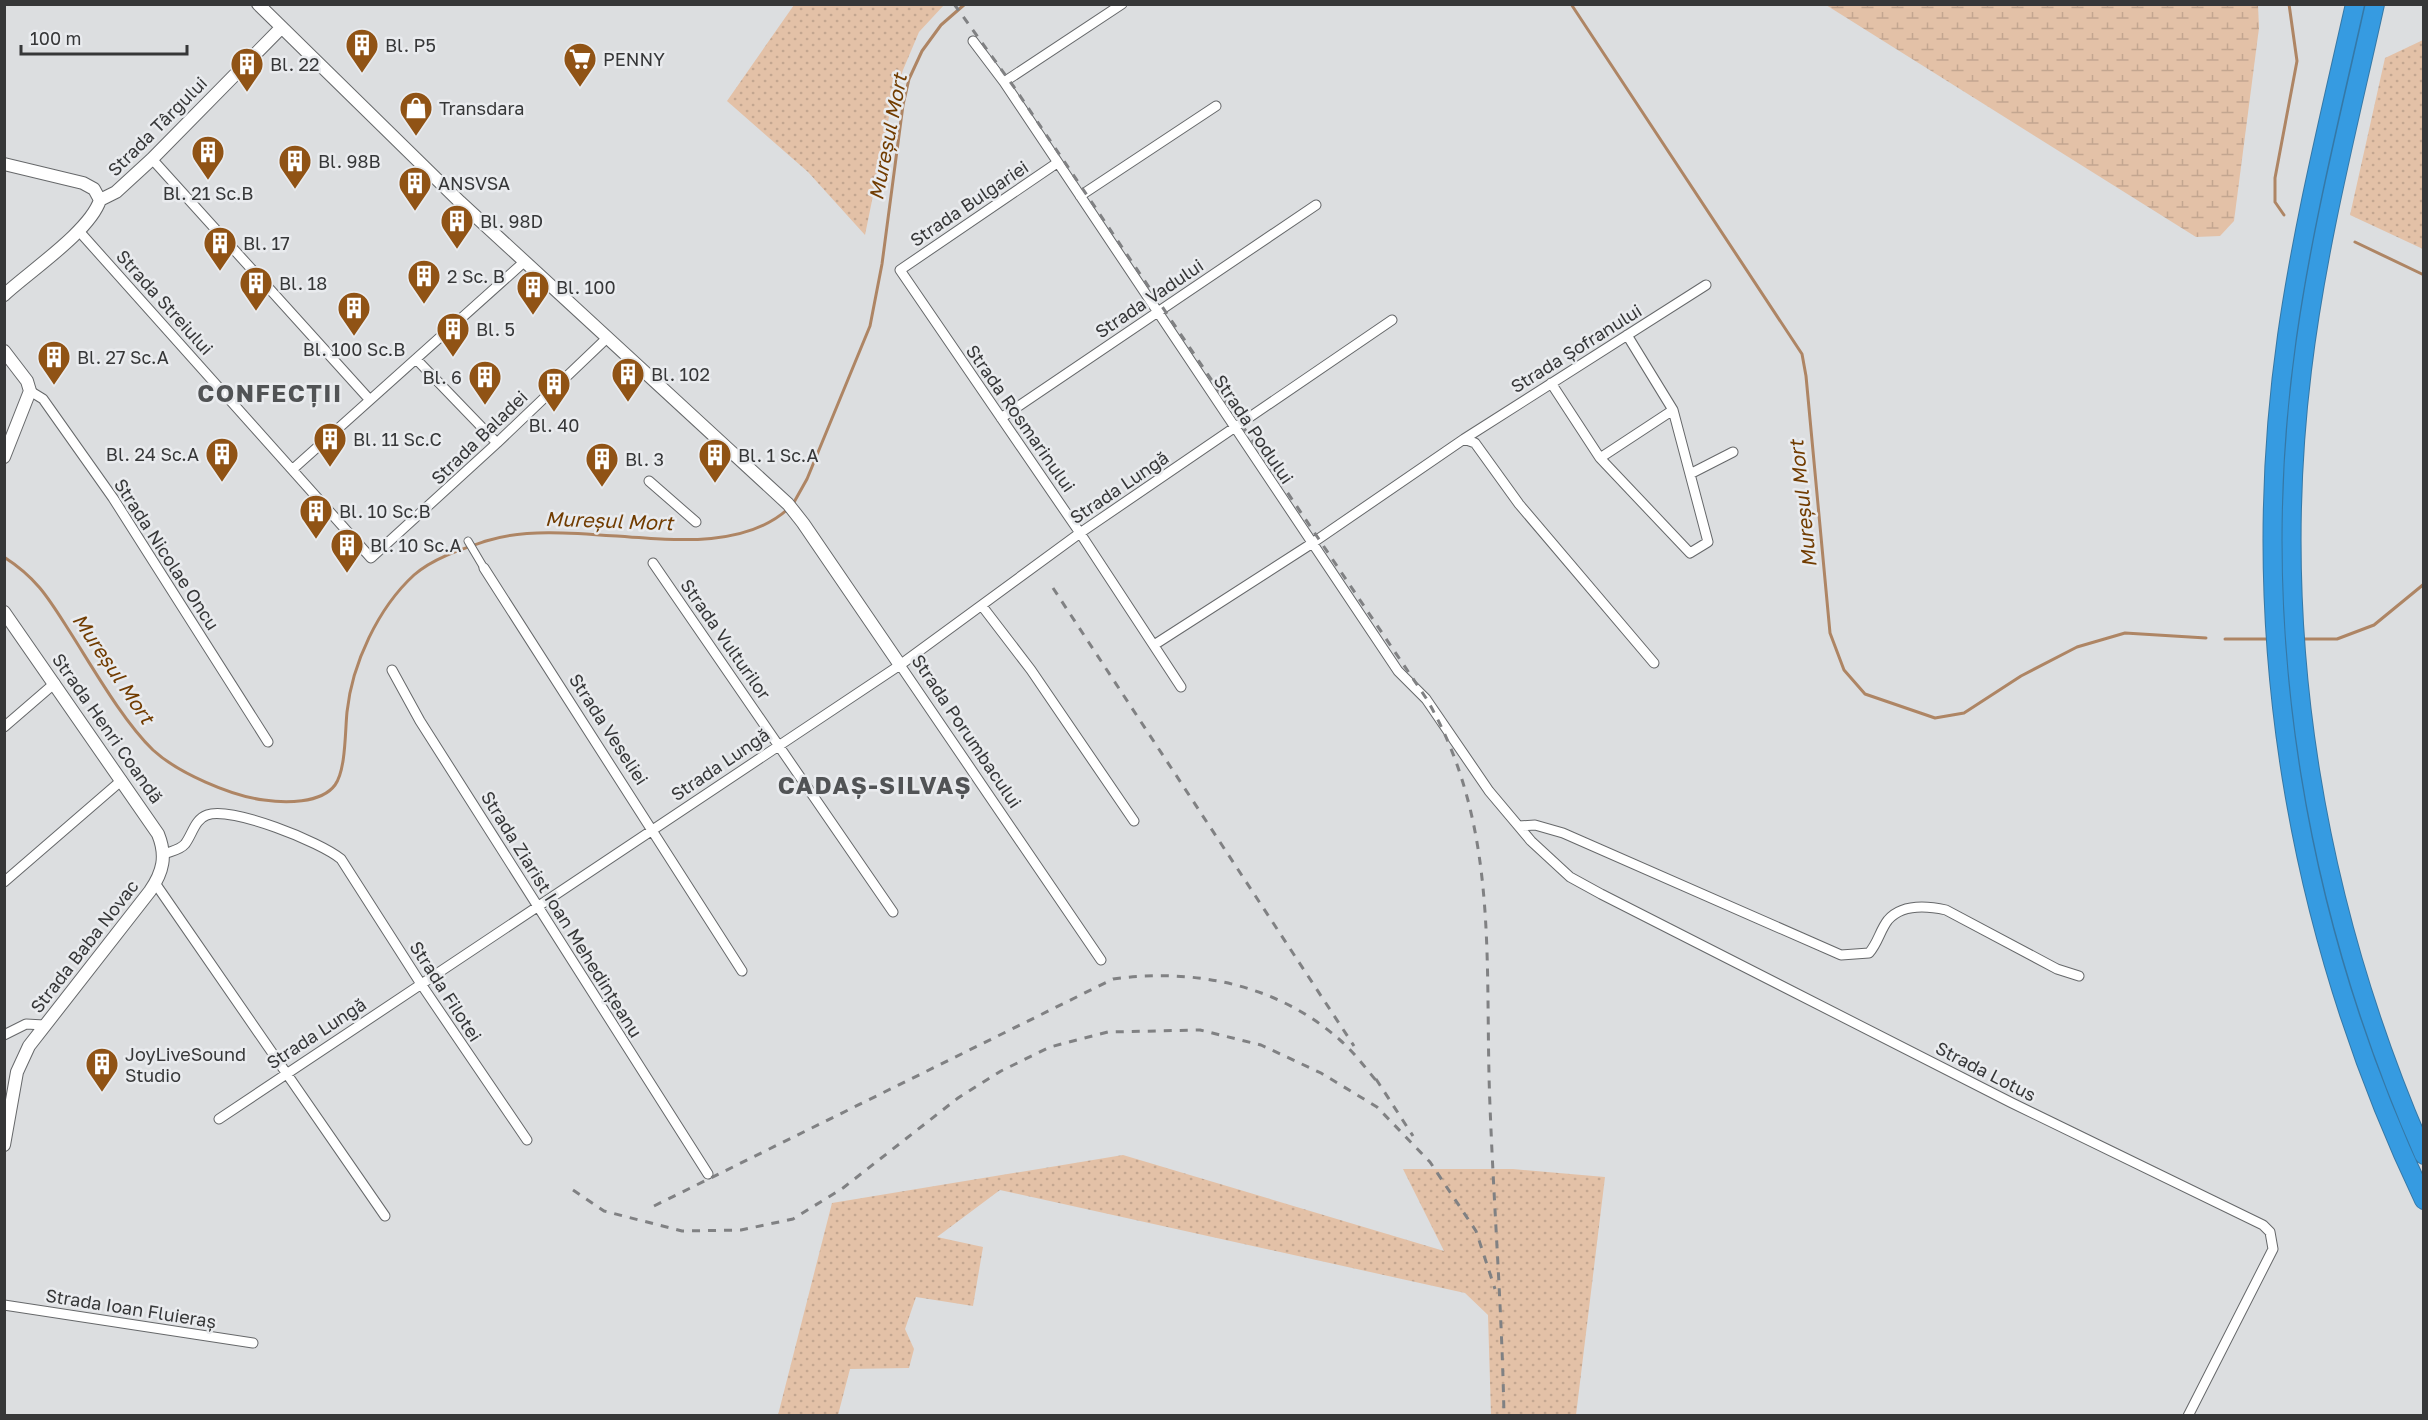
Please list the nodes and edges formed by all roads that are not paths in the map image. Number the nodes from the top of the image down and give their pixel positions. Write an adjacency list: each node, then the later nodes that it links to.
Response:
1 (258, 4): 5 (street, Strada Porumbacului)
2 (1122, 4): 7 (street)
3 (2375, 4): 77 (highway)
4 (2355, 5): 79 (highway)
5 (281, 28): 9 (street, Strada Târgului); 16 (street, Strada Porumbacului)
6 (973, 41): 7 (street, Strada Podului)
7 (1004, 82): 10 (street, Strada Podului)
8 (1216, 106): 12 (street)
9 (152, 159): 13 (street, Strada Târgului); 28 (street)
10 (1057, 163): 12 (street, Strada Podului); 17 (street, Strada Bulgariei)
11 (4, 164): 13 (street)
12 (1080, 196): 20 (street, Strada Podului)
13 (100, 200): 15 (street, Strada Târgului)
14 (1316, 205): 20 (street, Strada Vadului)
15 (78, 230): 19 (street, Strada Târgului); 37 (street, Strada Streiului)
16 (524, 261): 23 (street, Strada Porumbacului); 25 (street)
17 (900, 270): 30 (street, Strada Rosmarinului)
18 (1706, 285): 22 (street, Strada Șofranului)
19 (4, 295)
20 (1157, 313): 30 (street, Strada Vadului); 31 (street, Strada Podului)
21 (1392, 321): 31 (street, Strada Lungă)
22 (1627, 335): 26 (street, Strada Șofranului); 29 (street)
23 (607, 338): 33 (street, Strada Baladei); 51 (street, Strada Porumbacului)
24 (4, 351): 27 (street)
25 (416, 359): 28 (street); 33 (street)
26 (1551, 383): 32 (street, Strada Șofranului); 36 (street)
27 (30, 391): 35 (street); 56 (street, Strada Nicolae Oncu)
28 (369, 399): 37 (street)
29 (1673, 410): 36 (street); 38 (street)
30 (1001, 418): 41 (street, Strada Rosmarinului)
31 (1234, 429): 41 (street, Strada Lungă); 43 (street, Strada Podului)
32 (1464, 439): 43 (street); 50 (street)
33 (497, 443): 44 (street, Strada Baladei)
34 (1733, 452): 38 (street)
35 (4, 457)
36 (1600, 458): 38 (street)
37 (293, 470): 44 (street, Strada Streiului)
38 (1690, 474)
39 (649, 481): 40 (street)
40 (696, 522)
41 (1080, 532): 47 (street, Strada Lungă); 49 (street, Strada Rosmarinului)
42 (468, 541): 46 (street)
43 (1311, 544): 49 (street); 60 (street, Strada Podului)
44 (371, 558)
45 (653, 563): 57 (street, Strada Vulturilor)
46 (484, 568): 61 (street, Strada Veseliei)
47 (982, 606): 51 (street, Strada Lungă); 59 (street)
48 (4, 612): 53 (street, Strada Henri Coandă)
49 (1154, 645): 54 (street, Strada Rosmarinului)
50 (1654, 663)
51 (900, 665): 57 (street, Strada Lungă); 67 (street, Strada Porumbacului)
52 (392, 670): 65 (street, Strada Ziarist Ioan Mehedințeanu)
53 (55, 682): 55 (street); 58 (street, Strada Henri Coandă)
54 (1180, 687)
55 (4, 728)
56 (268, 742)
57 (778, 744): 61 (street, Strada Lungă); 66 (street, Strada Vulturilor)
58 (122, 780): 62 (street, Strada Henri Coandă); 63 (street)
59 (1134, 821)
60 (1519, 826): 69 (street); 83 (street, Strada Lotus)
61 (654, 829): 65 (street, Strada Lungă); 68 (street, Strada Veseliei)
62 (164, 854): 64 (street, Strada Baba Novac); 70 (street, Strada Filotei)
63 (4, 882)
64 (155, 883): 71 (street, Strada Baba Novac); 73 (street)
65 (538, 905): 70 (street, Strada Lungă); 78 (street, Strada Ziarist Ioan Mehedințeanu)
66 (893, 912)
67 (1101, 960)
68 (742, 970)
69 (2079, 975)
70 (421, 984): 73 (street, Strada Lungă); 75 (street, Strada Filotei)
71 (44, 1025): 72 (street); 76 (street, Strada Baba Novac)
72 (4, 1035)
73 (287, 1072): 74 (street, Strada Lungă); 80 (street)
74 (219, 1119)
75 (527, 1140)
76 (4, 1144)
77 (2424, 1155)
78 (708, 1173)
79 (2424, 1200)
80 (385, 1216)
81 (4, 1305): 82 (street, Strada Ioan Fluieraș)
82 (253, 1343)
83 (2188, 1416)

